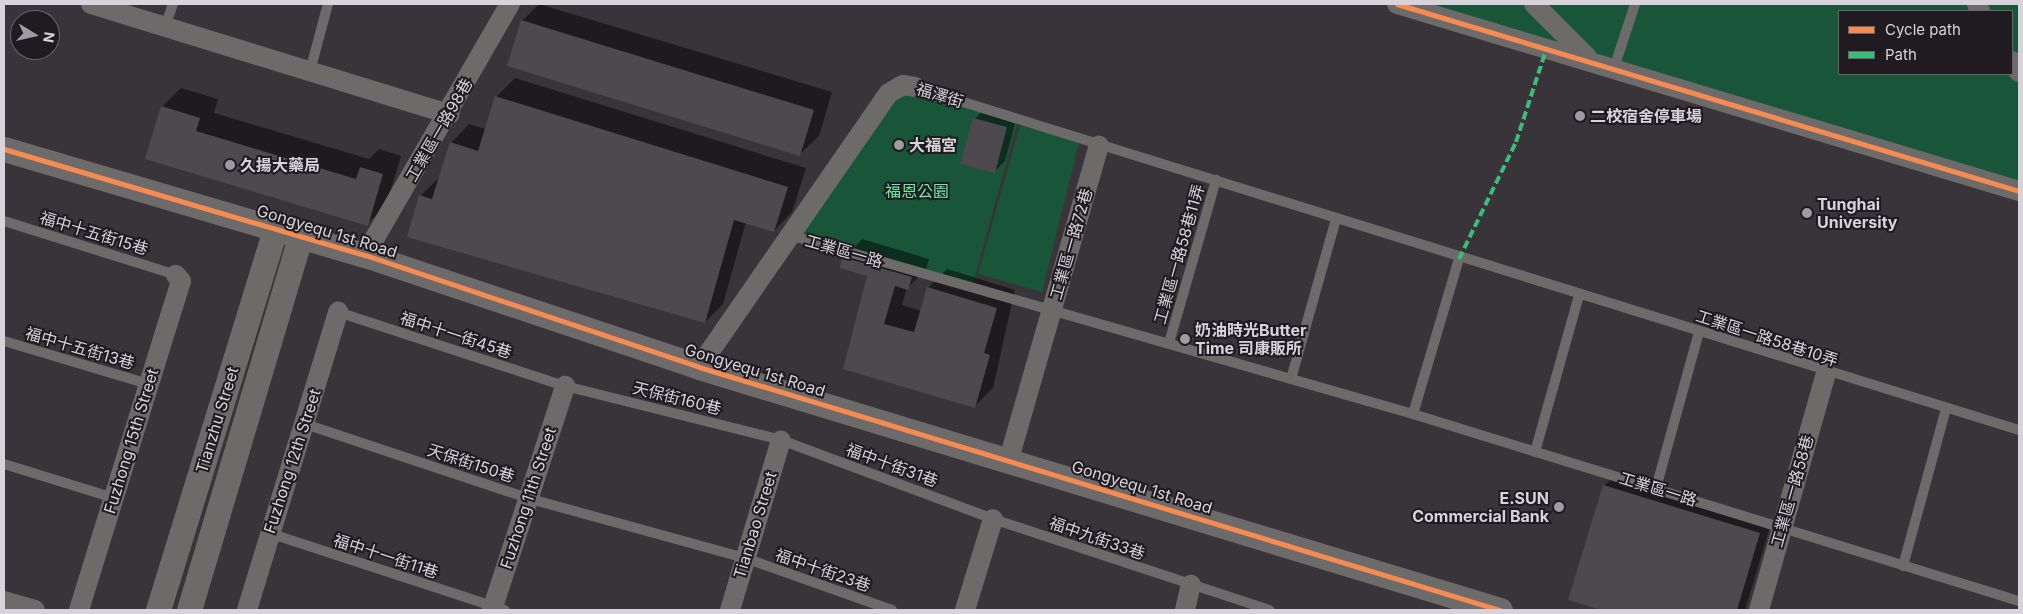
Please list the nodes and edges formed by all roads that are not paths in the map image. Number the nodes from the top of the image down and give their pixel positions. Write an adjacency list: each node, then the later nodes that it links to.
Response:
1 (91, 4): 8 (street)
2 (173, 4): 8 (lane)
3 (328, 4): 11 (lane)
4 (510, 4): 13 (street, 工業區一路98巷)
5 (1397, 4): 9 (street)
6 (1534, 4): 9 (street)
7 (1636, 4): 10 (lane)
8 (165, 27): 11 (street)
9 (1588, 58): 10 (street)
10 (1614, 68): 17 (street)
11 (310, 71): 13 (street)
12 (915, 87): 14 (lane, 福澤街); 21 (street, 福澤街)
13 (449, 114): 23 (street, 工業區一路98巷)
14 (1099, 146): 16 (lane); 27 (street, 工業區一路72巷)
15 (4, 149): 20 (street, Gongyequ 1st Road)
16 (1216, 180): 18 (lane, 工業區一路58巷11弄); 31 (lane, 工業區一路58巷11弄)
17 (2019, 191)
18 (1336, 219): 24 (lane, 工業區一路58巷11弄); 34 (lane)
19 (4, 221): 25 (lane, 福中十五街15巷)
20 (275, 229): 22 (street, Gongyequ 1st Road); 59 (street, Tianzhu Street)
21 (793, 236): 27 (lane, 工業區一路); 32 (street, 工業區一路)
22 (300, 237): 23 (street, Gongyequ 1st Road); 60 (street, Tianzhu Street)
23 (365, 255): 32 (street, Gongyequ 1st Road)
24 (1459, 259): 26 (lane, 工業區一路58巷11弄); 38 (lane)
25 (176, 275): 35 (street, Fuzhong 15th Street)
26 (1579, 295): 29 (lane, 工業區一路58巷10弄); 42 (lane)
27 (1052, 308): 31 (lane, 工業區一路58巷11弄); 43 (street, 工業區一路72巷)
28 (338, 312): 36 (lane, 福中十一街45巷); 39 (street, Fuzhong 12th Street)
29 (1699, 332): 33 (lane, 工業區一路58巷10弄); 45 (lane)
30 (4, 341): 35 (lane, 福中十五街13巷)
31 (1169, 343): 34 (lane, 工業區一路58巷11弄)
32 (699, 367): 43 (street, Gongyequ 1st Road)
33 (1826, 372): 37 (lane, 工業區一路58巷10弄); 49 (street, 工業區一路58巷)
34 (1291, 378): 38 (lane, 工業區一路58巷11弄)
35 (148, 384): 46 (street, Fuzhong 15th Street)
36 (565, 386): 41 (lane, 天保街160巷); 47 (street, Fuzhong 11th Street)
37 (1946, 409): 40 (lane, 工業區一路58巷10弄); 52 (lane)
38 (1413, 414): 42 (lane, 工業區一路58巷11弄)
39 (305, 424): 47 (lane, 天保街150巷); 50 (street, Fuzhong 12th Street)
40 (2019, 430)
41 (781, 440): 48 (lane, 福中十街31巷); 51 (street, Tianbao Street)
42 (1535, 452): 45 (lane, 工業區一路)
43 (1009, 459): 67 (street, Gongyequ 1st Road)
44 (4, 464): 46 (lane)
45 (1656, 488): 49 (lane, 工業區一路)
46 (114, 498): 58 (street, Fuzhong 15th Street)
47 (527, 498): 51 (lane, 天保街150巷); 56 (street, Fuzhong 11th Street)
48 (993, 519): 53 (lane, 福中九街33巷); 64 (street)
49 (1781, 526): 52 (lane); 68 (street, 工業區一路58巷)
50 (270, 533): 56 (lane, 福中十一街11巷); 61 (street, Fuzhong 12th Street)
51 (745, 558): 62 (street, Tianbao Street); 63 (lane, 福中十街23巷)
52 (1903, 566): 55 (lane)
53 (1191, 586): 65 (street); 66 (lane, 福中九街33巷)
54 (4, 601): 57 (street)
55 (2019, 601)
56 (497, 609)
57 (35, 610)
58 (79, 610)
59 (158, 610)
60 (189, 610)
61 (247, 610)
62 (730, 610)
63 (892, 610)
64 (964, 610)
65 (1185, 610)
66 (1269, 610)
67 (1500, 610)
68 (1759, 610)

